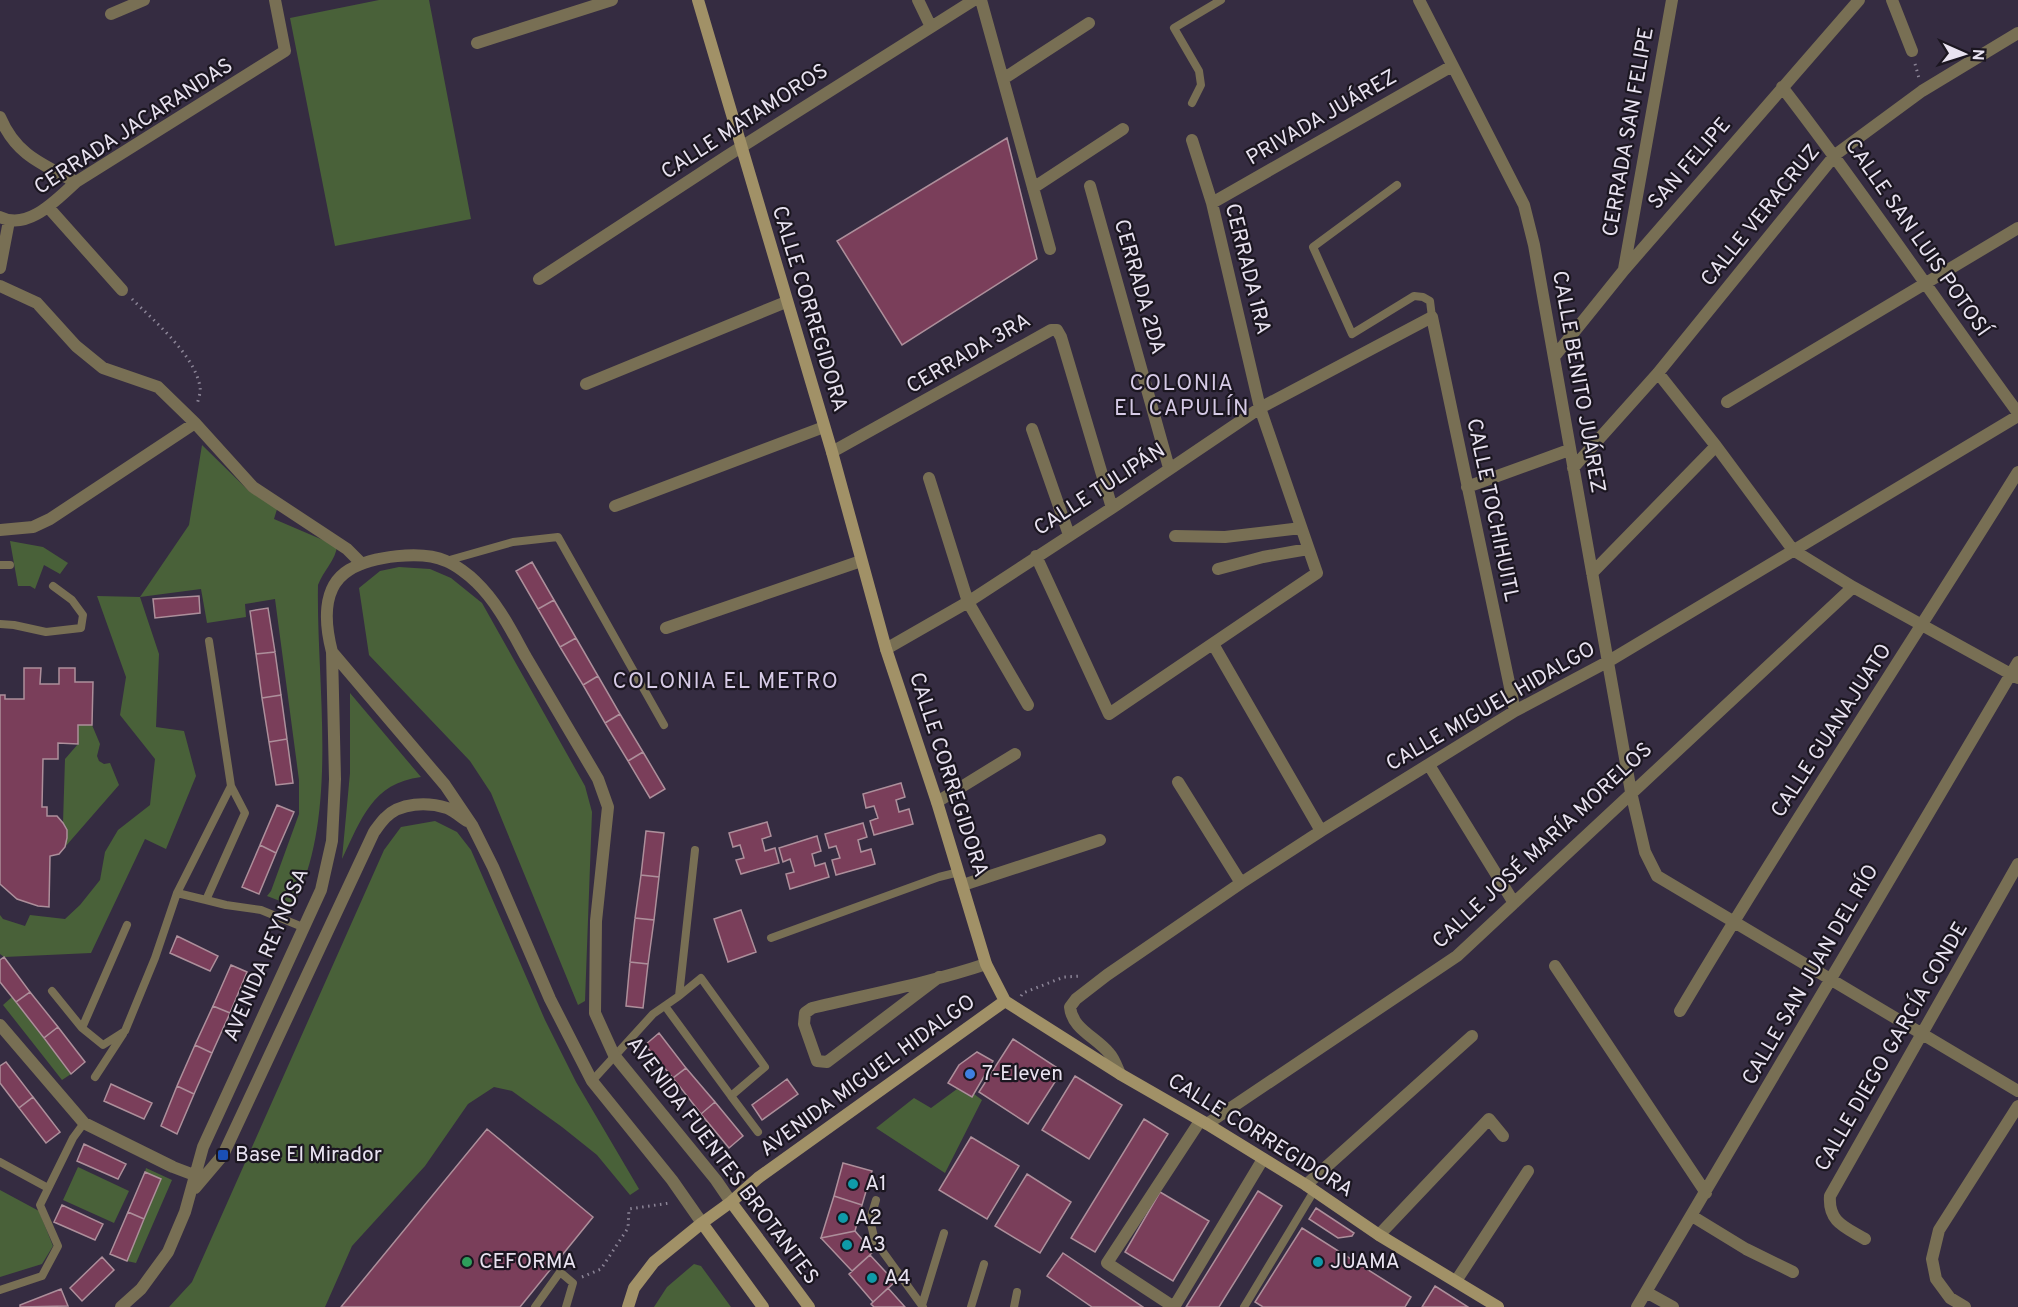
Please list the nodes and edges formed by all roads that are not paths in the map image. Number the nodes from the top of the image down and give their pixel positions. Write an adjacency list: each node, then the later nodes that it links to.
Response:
1 (144, 0): 14 (street)
2 (275, 0): 30 (street, CERRADA JACARANDAS)
3 (612, 0): 19 (street)
4 (698, 0): 28 (street, CALLE CORREGIDORA)
5 (918, 0): 17 (street)
6 (974, 0): 17 (street, CALLE MATAMOROS)
7 (981, 0): 22 (street)
8 (1221, 0): 24 (lane)
9 (1419, 0): 15 (street, CALLE BENITO JUÁREZ)
10 (1432, 0): 15 (street)
11 (1672, 0): 40 (street, CERRADA SAN FELIPE)
12 (1859, 0): 23 (street, SAN FELIPE)
13 (1892, 0): 20 (street)
14 (111, 14)
15 (1427, 16): 21 (street, CALLE BENITO JUÁREZ)
16 (1089, 23): 22 (street)
17 (931, 27): 28 (street, CALLE MATAMOROS)
18 (2018, 33): 29 (street, CALLE VERACRUZ)
19 (477, 43)
20 (1912, 51)
21 (1452, 66): 34 (street, PRIVADA JUÁREZ); 47 (street, CALLE BENITO JUÁREZ)
22 (1003, 79): 33 (street)
23 (1782, 87): 29 (street, CALLE SAN LUIS POTOSÍ); 40 (street, SAN FELIPE)
24 (1192, 104)
25 (0, 117): 30 (street)
26 (1123, 129): 33 (street)
27 (1192, 140): 34 (street, CERRADA 1RA)
28 (741, 148): 41 (street, CALLE MATAMOROS); 45 (street, CALLE CORREGIDORA)
29 (1835, 155): 42 (street, CALLE SAN LUIS POTOSÍ); 48 (street, CALLE VERACRUZ)
30 (76, 182): 35 (street, CERRADA JACARANDAS)
31 (1090, 186): 59 (street, CERRADA 2DA)
32 (1398, 186): 46 (lane)
33 (1033, 188): 38 (street)
34 (1212, 203): 51 (street, CERRADA 1RA)
35 (48, 207): 36 (street, CERRADA JACARANDAS); 44 (street)
36 (5, 219): 39 (street)
37 (2018, 228): 42 (street)
38 (1050, 249)
39 (0, 268)
40 (1624, 270): 47 (street, SAN FELIPE)
41 (539, 279)
42 (1924, 284): 50 (street); 52 (street, CALLE SAN LUIS POTOSÍ)
43 (0, 286): 53 (street)
44 (122, 290)
45 (786, 302): 49 (street); 54 (street, CALLE CORREGIDORA)
46 (1432, 316): 51 (street, CALLE TULIPÁN); 63 (street, CALLE TOCHIHUITL)
47 (1554, 357): 57 (street, CALLE BENITO JUÁREZ)
48 (1658, 373): 56 (street); 60 (street, CALLE VERACRUZ)
49 (586, 384)
50 (1727, 402)
51 (1260, 408): 59 (street, CALLE TULIPÁN); 66 (street, CERRADA 1RA)
52 (2018, 415): 71 (street, CALLE MIGUEL HIDALGO)
53 (195, 423): 67 (street); 75 (street)
54 (824, 427): 58 (street, CALLE CORREGIDORA); 64 (street)
55 (1032, 429): 68 (street)
56 (1716, 446): 71 (street); 79 (street)
57 (1569, 450): 60 (street, CALLE BENITO JUÁREZ); 63 (street)
58 (832, 452): 65 (street, CERRADA 3RA); 74 (street, CALLE CORREGIDORA)
59 (1169, 468): 65 (street, CALLE TULIPÁN)
60 (1573, 468): 79 (street, CALLE BENITO JUÁREZ)
61 (2018, 472): 84 (street, CALLE GUANAJUATO)
62 (929, 478): 82 (street)
63 (1467, 487): 94 (street, CALLE TOCHIHUITL)
64 (615, 506)
65 (1112, 508): 68 (street, CALLE TULIPÁN)
66 (1301, 528): 69 (street); 70 (street, CERRADA 1RA)
67 (0, 530)
68 (1069, 536): 72 (street, CALLE TULIPÁN)
69 (1175, 536)
70 (1308, 549): 78 (street); 87 (street, CERRADA 1RA)
71 (1793, 550): 81 (street); 90 (street, CALLE MIGUEL HIDALGO)
72 (1036, 556): 82 (street, CALLE TULIPÁN); 87 (street)
73 (446, 561): 75 (street, AVENIDA FUENTES BROTANTES); 95 (lane); 131 (street, AVENIDA FUENTES BROTANTES)
74 (861, 561): 85 (street); 88 (street, CALLE CORREGIDORA)
75 (361, 563): 89 (street, AVENIDA FUENTES BROTANTES)
76 (0, 565): 77 (lane)
77 (10, 565)
78 (1218, 569)
79 (1592, 573): 90 (street, CALLE BENITO JUÁREZ)
80 (53, 586): 83 (lane)
81 (1853, 586): 84 (street); 100 (street, CALLE JOSÉ MARÍA MORELOS)
82 (968, 602): 88 (street, CALLE TULIPÁN); 93 (street)
83 (0, 624)
84 (1923, 626): 92 (street); 113 (street, CALLE GUANAJUATO)
85 (666, 628)
86 (209, 641): 99 (lane)
87 (1213, 644): 103 (street)
88 (886, 649): 101 (street, CALLE CORREGIDORA)
89 (332, 652): 102 (street, AVENIDA FUENTES BROTANTES); 115 (street, AVENIDA REYNOSA)
90 (1609, 661): 94 (street, CALLE MIGUEL HIDALGO); 100 (street, CALLE BENITO JUÁREZ)
91 (2018, 662): 92 (street, CALLE SAN JUAN DEL RÍO)
92 (2015, 676): 120 (street, CALLE SAN JUAN DEL RÍO)
93 (1028, 705)
94 (1515, 711): 97 (street, CALLE MIGUEL HIDALGO)
95 (664, 725)
96 (1015, 754): 101 (street)
97 (1429, 765): 103 (street, CALLE MIGUEL HIDALGO); 112 (street)
98 (1178, 782): 108 (street)
99 (231, 786): 110 (lane); 111 (lane)
100 (1631, 792): 112 (street, CALLE JOSÉ MARÍA MORELOS); 113 (street, CALLE BENITO JUÁREZ)
101 (937, 802): 107 (street, CALLE CORREGIDORA)
102 (472, 825): 134 (street, AVENIDA FUENTES BROTANTES); 145 (street, AVENIDA REYNOSA)
103 (1322, 831): 108 (street, CALLE MIGUEL HIDALGO)
104 (1100, 840): 109 (street)
105 (695, 850): 122 (lane)
106 (2018, 864): 129 (street, CALLE DIEGO GARCÍA CONDE)
107 (959, 872): 109 (street, CALLE CORREGIDORA); 116 (lane)
108 (1241, 883): 132 (street, CALLE MIGUEL HIDALGO)
109 (963, 885): 117 (street, CALLE CORREGIDORA)
110 (177, 893): 111 (lane); 128 (lane)
111 (206, 900): 115 (lane)
112 (1514, 903): 138 (street, CALLE JOSÉ MARÍA MORELOS)
113 (1733, 922): 120 (street, CALLE BENITO JUÁREZ); 125 (street, CALLE GUANAJUATO)
114 (127, 925): 127 (lane)
115 (305, 928): 145 (street, AVENIDA REYNOSA)
116 (771, 939)
117 (986, 964): 119 (street); 123 (street, CALLE CORREGIDORA)
118 (1555, 966): 148 (street)
119 (939, 977): 119 (street)
120 (1830, 980): 129 (street, CALLE BENITO JUÁREZ); 148 (street, CALLE SAN JUAN DEL RÍO)
121 (52, 991): 127 (lane)
122 (679, 996): 124 (lane); 136 (lane)
123 (1009, 1004): 132 (street, CALLE CORREGIDORA); 150 (street, AVENIDA MIGUEL HIDALGO)
124 (665, 1006): 131 (lane); 136 (lane)
125 (1680, 1011)
126 (0, 1025): 139 (street)
127 (82, 1028): 128 (lane)
128 (125, 1031): 133 (lane)
129 (1922, 1035): 135 (street, CALLE BENITO JUÁREZ); 155 (street, CALLE DIEGO GARCÍA CONDE)
130 (1472, 1036): 147 (street)
131 (614, 1055): 134 (lane); 150 (street, AVENIDA FUENTES BROTANTES)
132 (1120, 1074): 138 (street, CALLE CORREGIDORA)
133 (95, 1077)
134 (592, 1081): 152 (street, AVENIDA FUENTES BROTANTES)
135 (2018, 1091)
136 (731, 1096): 140 (lane)
137 (2018, 1106): 175 (street)
138 (1204, 1122): 142 (street, CALLE CORREGIDORA); 142 (street)
139 (84, 1123): 145 (street); 146 (lane)
140 (758, 1132)
141 (1503, 1136): 154 (street)
142 (1263, 1159): 147 (street, CALLE CORREGIDORA)
143 (0, 1162): 146 (lane)
144 (1527, 1171): 158 (street)
145 (198, 1177): 163 (street, AVENIDA REYNOSA)
146 (48, 1188): 159 (lane)
147 (1310, 1188): 154 (street, CALLE CORREGIDORA); 171 (lane)
148 (1706, 1193): 151 (street, CALLE SAN JUAN DEL RÍO)
149 (876, 1200): 162 (lane)
150 (731, 1202): 152 (street, AVENIDA MIGUEL HIDALGO); 168 (street, AVENIDA FUENTES BROTANTES)
151 (1692, 1216): 157 (street); 161 (street, CALLE SAN JUAN DEL RÍO)
152 (702, 1223): 166 (street, AVENIDA MIGUEL HIDALGO); 167 (street, AVENIDA FUENTES BROTANTES)
153 (944, 1233): 162 (lane)
154 (1379, 1235): 158 (street, CALLE CORREGIDORA)
155 (1865, 1239)
156 (984, 1264): 169 (lane)
157 (1792, 1272)
158 (1456, 1281): 172 (street, CALLE CORREGIDORA)
159 (0, 1290)
160 (1017, 1292): 170 (lane)
161 (1646, 1292): 173 (street, CALLE SAN JUAN DEL RÍO); 174 (street)
162 (923, 1306)
163 (121, 1307)
164 (535, 1307): 165 (lane)
165 (566, 1307)
166 (628, 1307)
167 (763, 1307)
168 (809, 1307)
169 (971, 1307)
170 (1014, 1307)
171 (1245, 1307)
172 (1498, 1307)
173 (1638, 1307)
174 (1673, 1307)
175 (1965, 1307)

